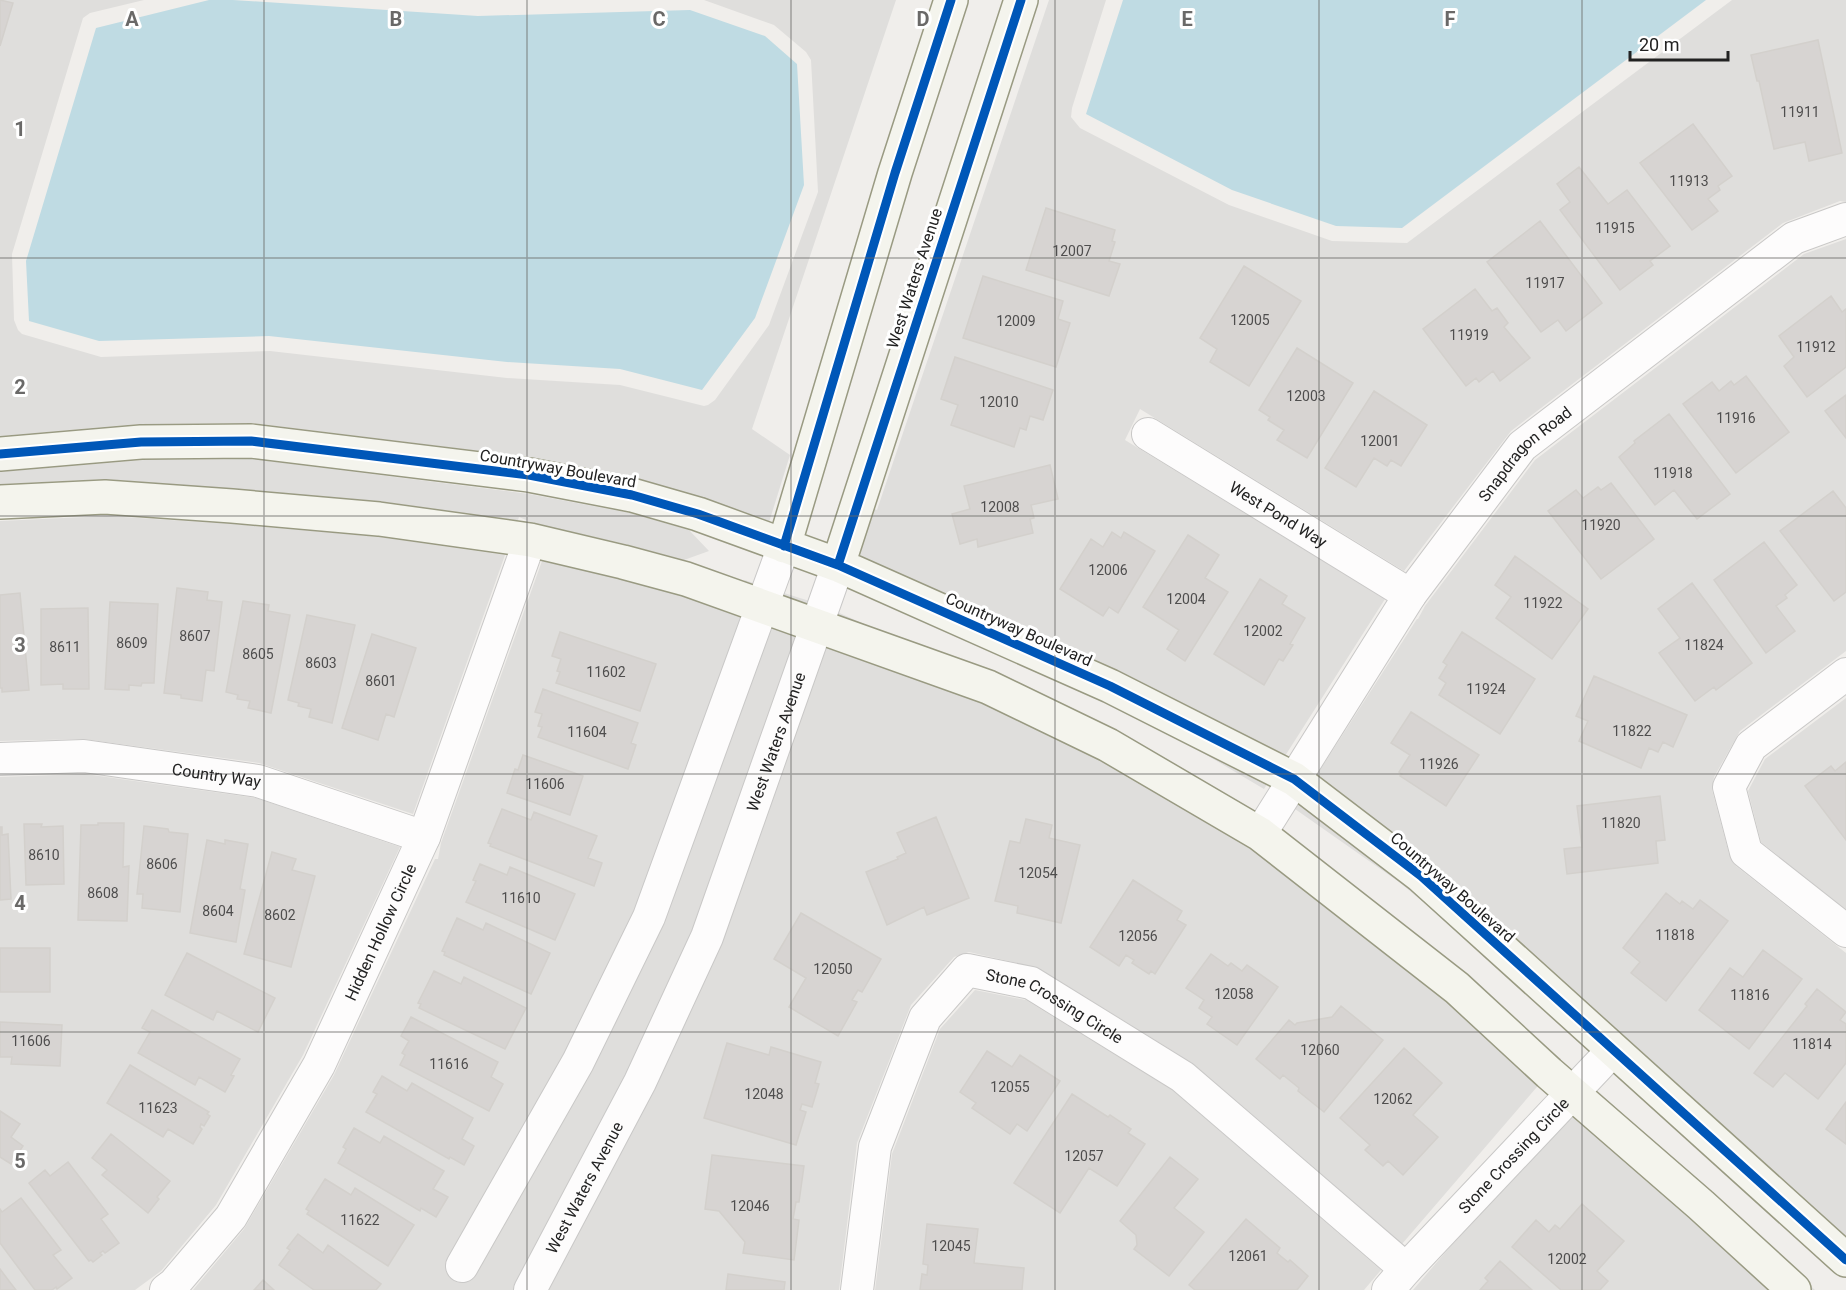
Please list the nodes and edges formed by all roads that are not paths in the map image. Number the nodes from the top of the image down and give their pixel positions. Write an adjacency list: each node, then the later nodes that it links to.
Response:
1 (951, 0): 8 (street)
2 (1021, 0): 9 (street, West Waters Avenue)
3 (1846, 219): 10 (street, Snapdragon Road)
4 (1148, 434): 10 (street, West Pond Way)
5 (0, 454): 8 (street, Countryway Boulevard)
6 (0, 502): 7 (street)
7 (530, 540): 11 (street); 17 (street, Hidden Hollow Circle)
8 (784, 546): 9 (street, Countryway Boulevard); 11 (street)
9 (838, 566): 12 (street, West Waters Avenue); 15 (street, Countryway Boulevard)
10 (1410, 595): 15 (street, Snapdragon Road)
11 (762, 606): 12 (street); 22 (street)
12 (817, 626): 16 (street); 25 (street, West Waters Avenue)
13 (1846, 674): 18 (street)
14 (0, 759): 17 (street, Country Way)
15 (1294, 779): 16 (street, Snapdragon Road); 19 (street, Countryway Boulevard)
16 (1260, 834): 20 (street)
17 (424, 837): 24 (street, Hidden Hollow Circle)
18 (1846, 931)
19 (1613, 1050): 20 (street, Stone Crossing Circle); 21 (street, Countryway Boulevard)
20 (1572, 1093): 23 (street, Stone Crossing Circle); 27 (street)
21 (1846, 1260)
22 (462, 1266)
23 (1397, 1280): 26 (street, Stone Crossing Circle)
24 (166, 1290)
25 (530, 1290)
26 (857, 1290)
27 (1794, 1290)

